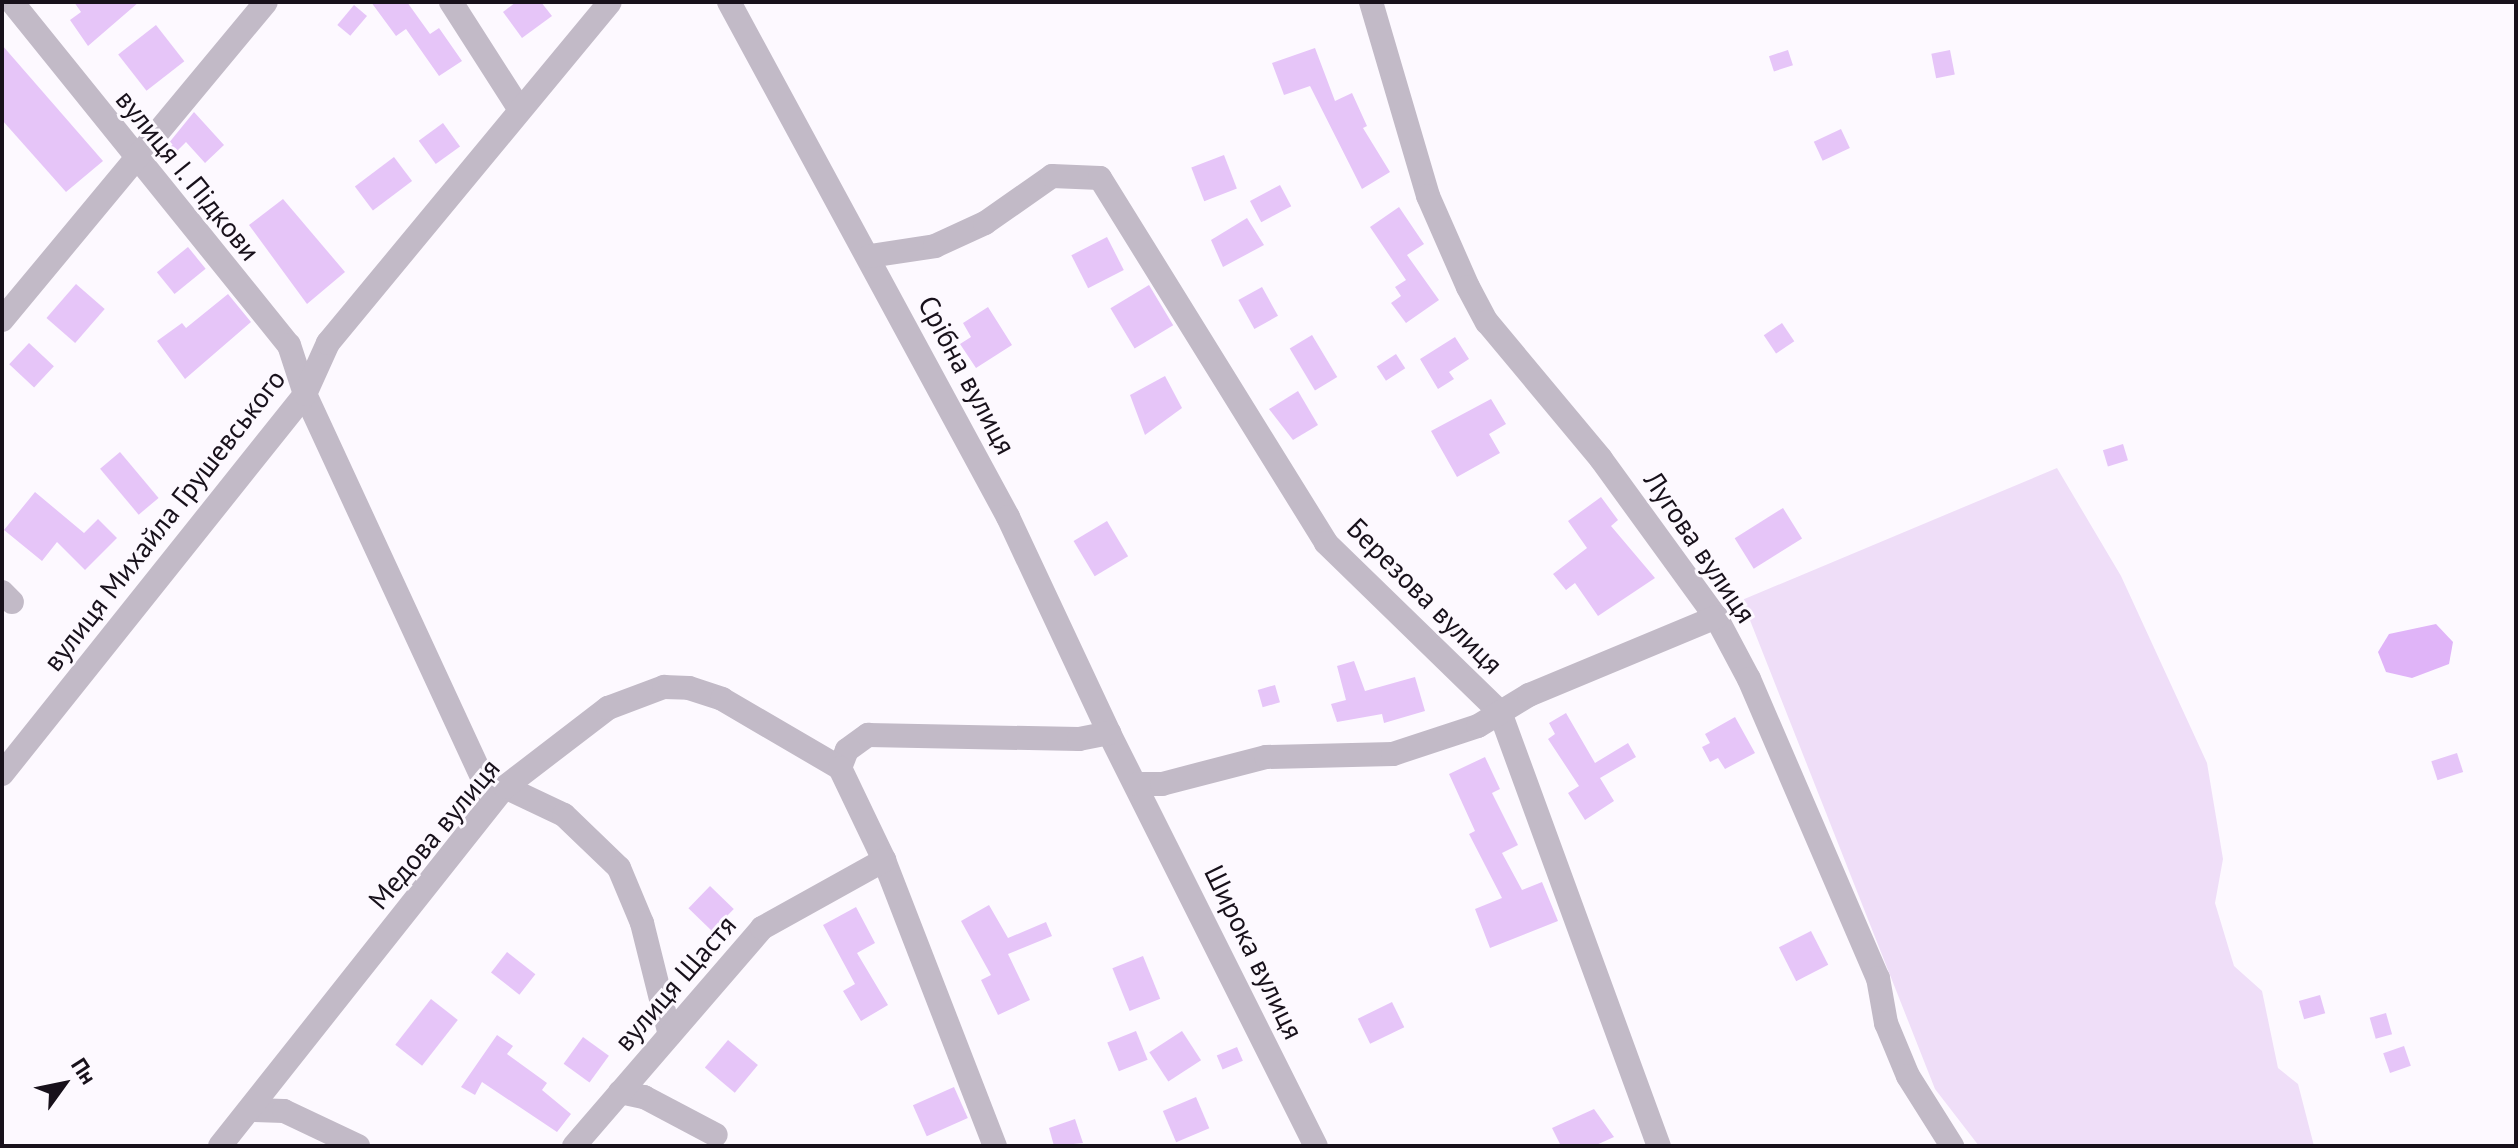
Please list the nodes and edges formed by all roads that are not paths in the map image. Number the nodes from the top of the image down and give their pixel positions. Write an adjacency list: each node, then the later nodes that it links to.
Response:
1 (12, 2): 8 (street, вулиця І. Підкови)
2 (266, 2): 8 (street)
3 (451, 2): 7 (street)
4 (610, 2): 7 (street, вулиця Михайла Грушевського)
5 (729, 2): 9 (street, Срібна вулиця)
6 (1371, 2): 12 (street, Лугова вулиця)
7 (520, 110): 11 (street, вулиця Михайла Грушевського)
8 (133, 158): 10 (street); 11 (street, вулиця І. Підкови)
9 (870, 256): 13 (street, Березова вулиця); 14 (street, Срібна вулиця)
10 (2, 320)
11 (305, 394): 16 (street, вулиця Михайла Грушевського); 18 (street, вулиця І. Підкови)
12 (1716, 617): 13 (street); 30 (street, Лугова вулиця)
13 (1500, 712): 17 (street); 29 (street, Березова вулиця)
14 (1109, 733): 15 (street); 17 (street, Срібна вулиця)
15 (840, 768): 18 (street, Медова вулиця); 19 (street)
16 (2, 774)
17 (1137, 784): 28 (street, Широка вулиця)
18 (499, 794): 20 (street); 22 (street, Медова вулиця)
19 (884, 860): 20 (street, вулиця Щастя); 27 (street)
20 (670, 1035): 21 (street, вулиця Щастя)
21 (620, 1092): 23 (street); 26 (street, вулиця Щастя)
22 (253, 1110): 24 (street, Медова вулиця); 25 (street)
23 (716, 1135)
24 (220, 1146)
25 (358, 1146)
26 (574, 1146)
27 (995, 1146)
28 (1316, 1146)
29 (1659, 1146)
30 (1952, 1146)

